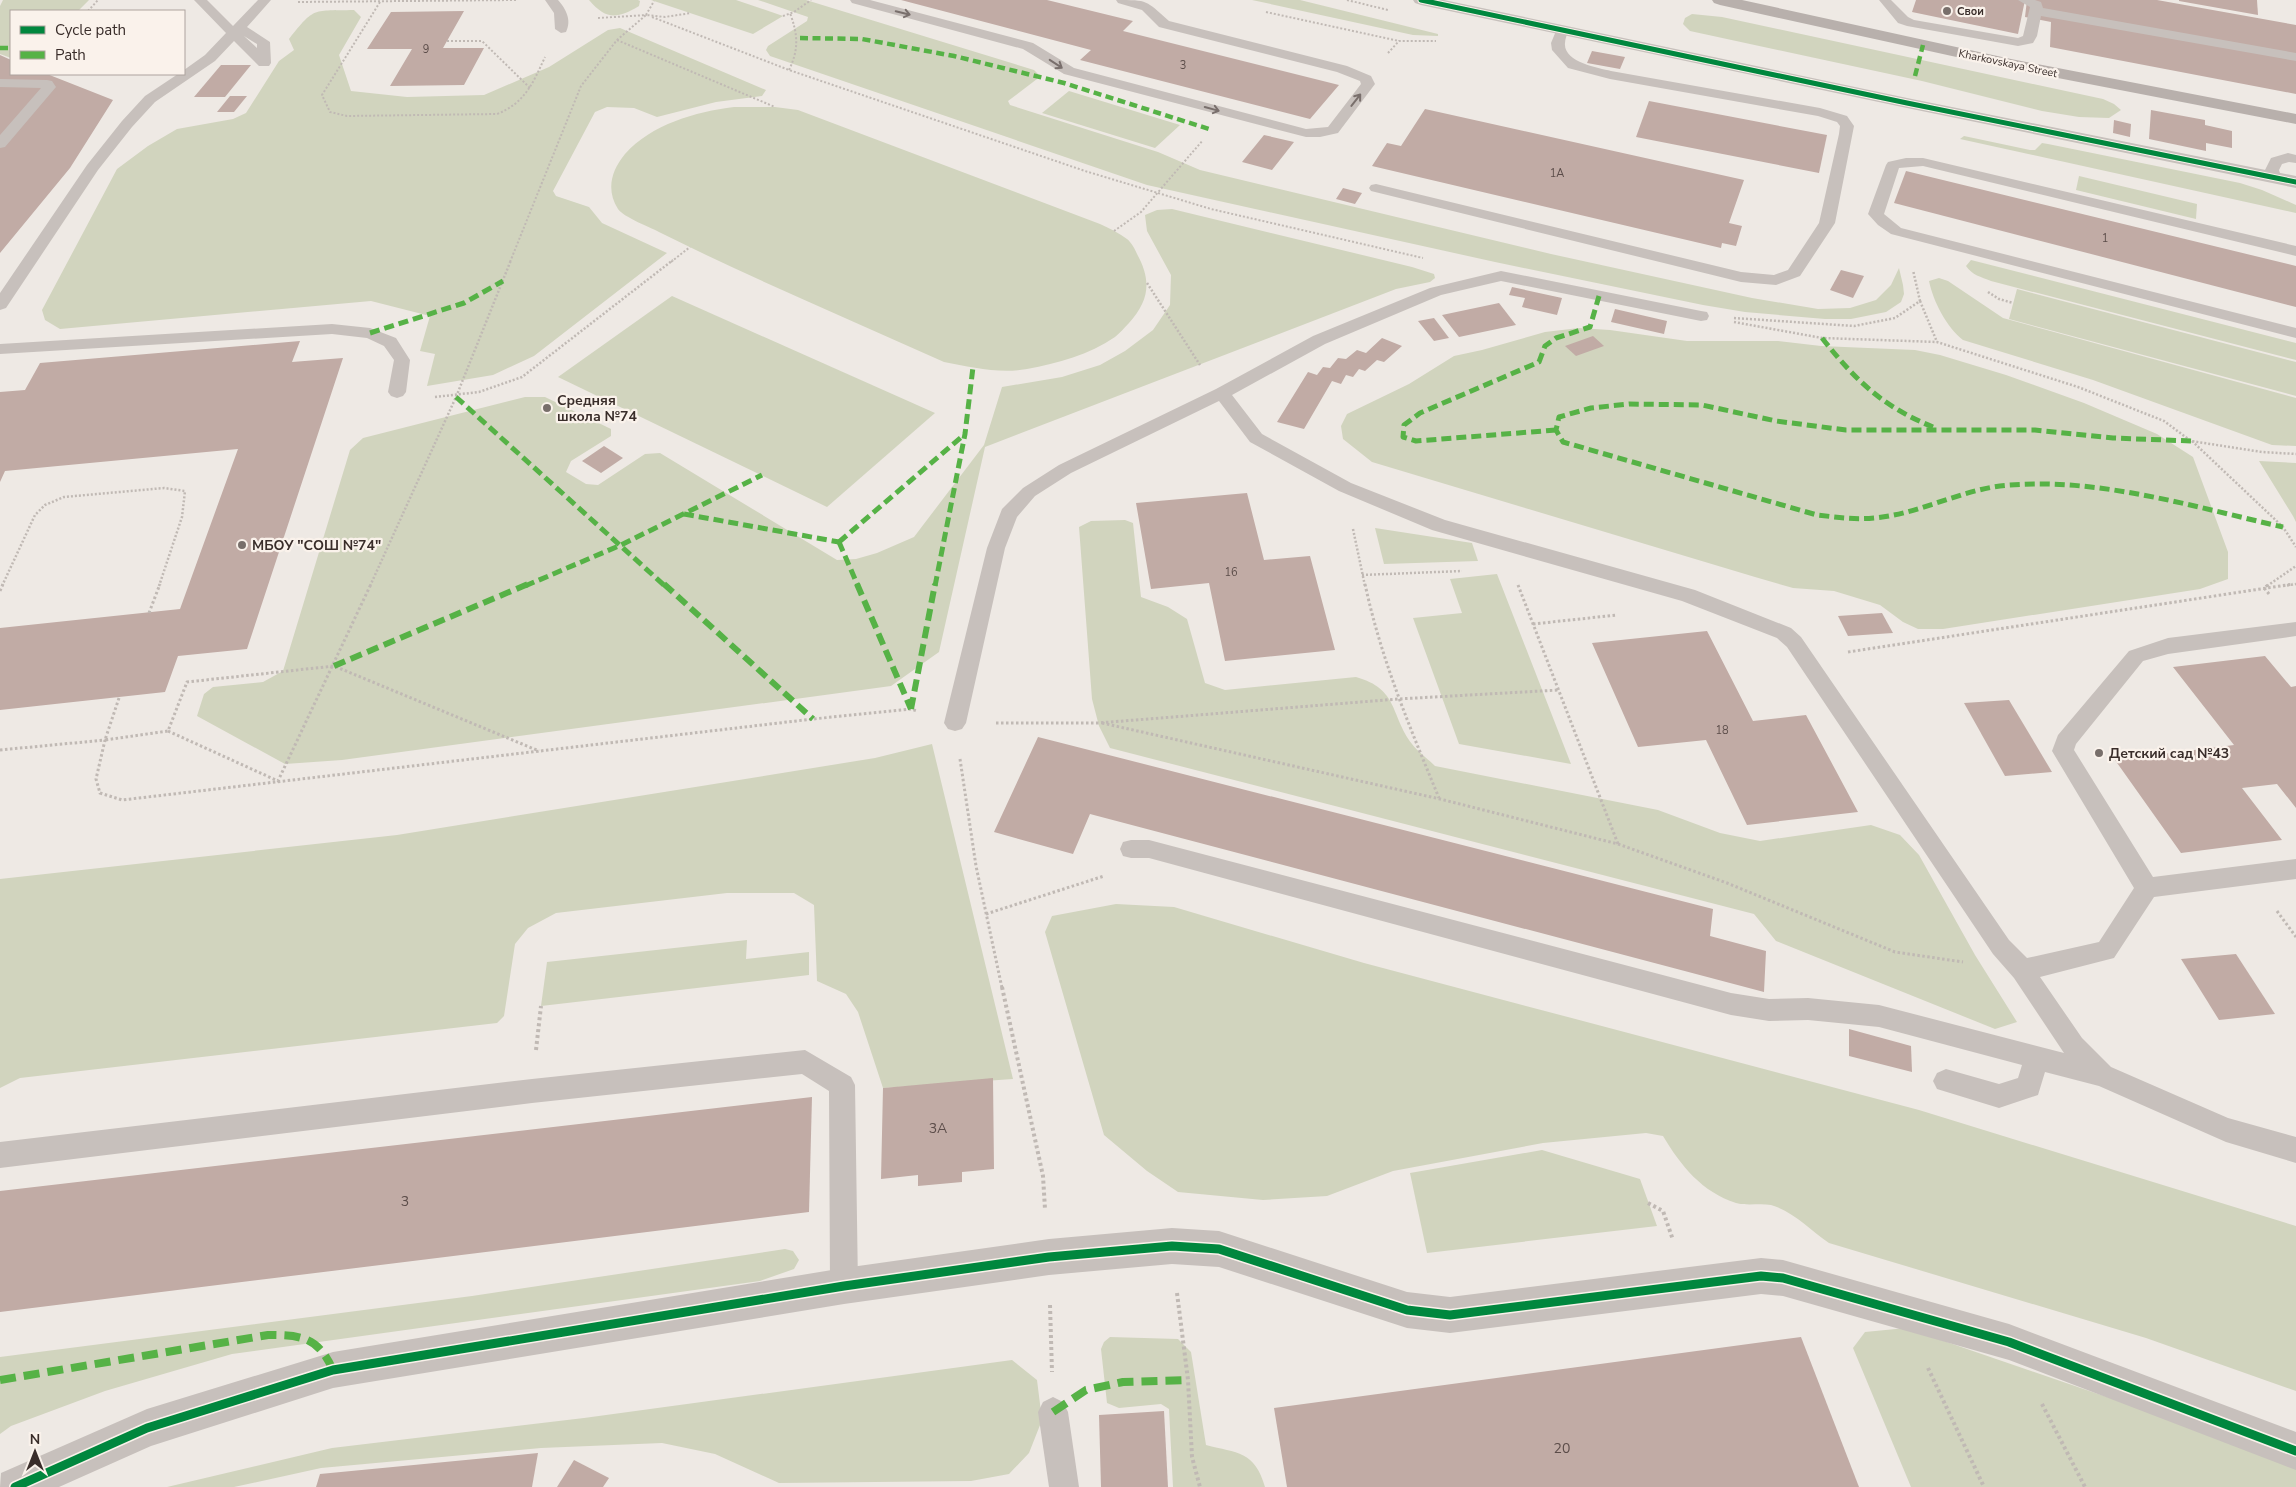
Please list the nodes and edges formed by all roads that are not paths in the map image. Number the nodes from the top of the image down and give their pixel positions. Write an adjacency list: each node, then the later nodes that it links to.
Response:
1 (200, 0): 11 (lane)
2 (265, 0): 11 (lane)
3 (551, 0): 12 (lane)
4 (856, 0): 5 (lane, one-way to 5)
5 (1122, 0)
6 (1421, 0): 13 (street)
7 (1720, 0): 16 (main road, Kharkovskaya Street)
8 (1885, 0): 10 (lane)
9 (2024, 0): 10 (lane)
10 (2036, 11): 14 (lane)
11 (240, 28): 23 (lane)
12 (561, 29)
13 (1562, 31): 19 (street); 21 (lane)
14 (2296, 57)
15 (0, 83): 17 (lane)
16 (2296, 119)
17 (0, 144)
18 (2296, 159): 19 (lane)
19 (2274, 178): 20 (street)
20 (2296, 182)
21 (1376, 188)
22 (2296, 251): 25 (lane)
23 (0, 305)
24 (1701, 316): 28 (lane)
25 (2296, 333)
26 (0, 349): 27 (lane)
27 (397, 392)
28 (1222, 393): 30 (lane); 34 (lane)
29 (2296, 629): 33 (lane)
30 (955, 723)
31 (1131, 849): 35 (lane)
32 (2296, 869): 33 (lane)
33 (2147, 888): 34 (lane)
34 (2022, 970): 36 (lane)
35 (2036, 1058): 36 (lane); 37 (lane)
36 (2102, 1075): 38 (lane)
37 (1946, 1082)
38 (2296, 1150)
39 (0, 1155): 40 (lane)
40 (844, 1286): 42 (street); 43 (street)
41 (1053, 1412): 44 (lane)
42 (2296, 1451)
43 (15, 1487)
44 (1064, 1487)

